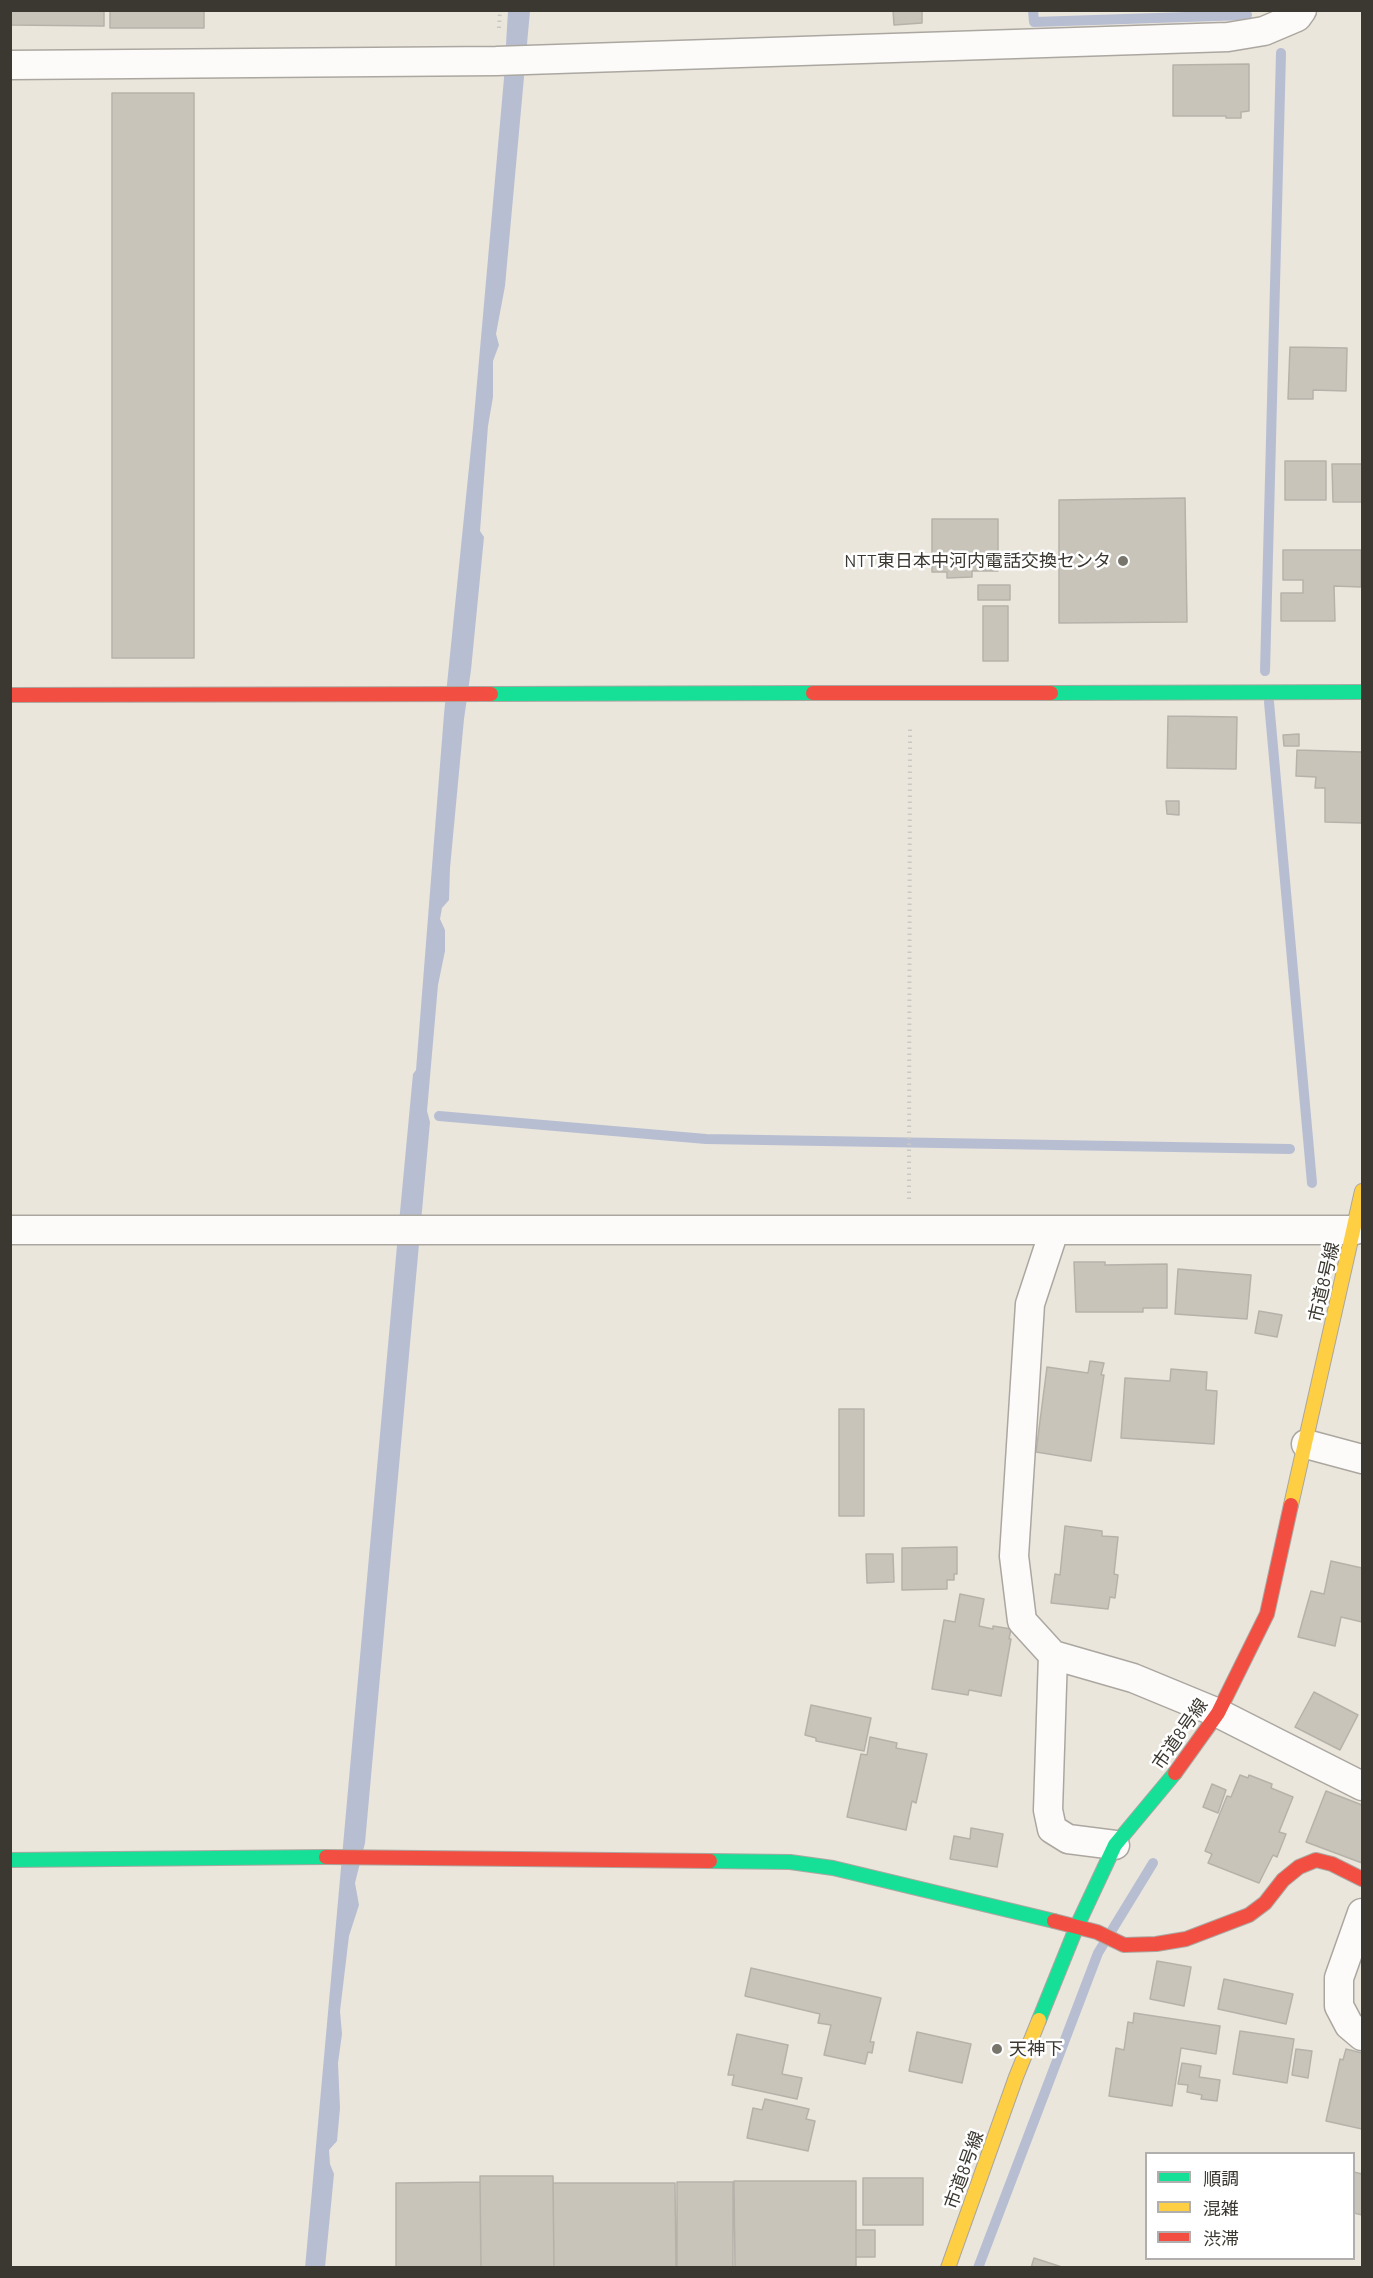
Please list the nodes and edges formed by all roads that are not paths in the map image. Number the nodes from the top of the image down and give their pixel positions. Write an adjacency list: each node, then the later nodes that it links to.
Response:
1 (1302, 10): 2 (street)
2 (10, 65)
3 (1362, 692): 4 (street)
4 (10, 695)
5 (1362, 1191): 8 (street, 市道8号線)
6 (10, 1230): 7 (street)
7 (1054, 1230): 8 (street); 11 (street)
8 (1354, 1230): 9 (street, 市道8号線)
9 (1306, 1444): 10 (street); 12 (street, 市道8号線)
10 (1362, 1459)
11 (1053, 1654): 12 (street); 14 (street)
12 (1218, 1713): 13 (street); 14 (street, 市道8号線)
13 (1362, 1786)
14 (1115, 1845): 18 (street, 市道8号線)
15 (10, 1860): 18 (street)
16 (1362, 1879): 18 (street)
17 (1362, 1913): 19 (street)
18 (1077, 1926): 20 (street, 市道8号線)
19 (1362, 2036)
20 (948, 2268)

